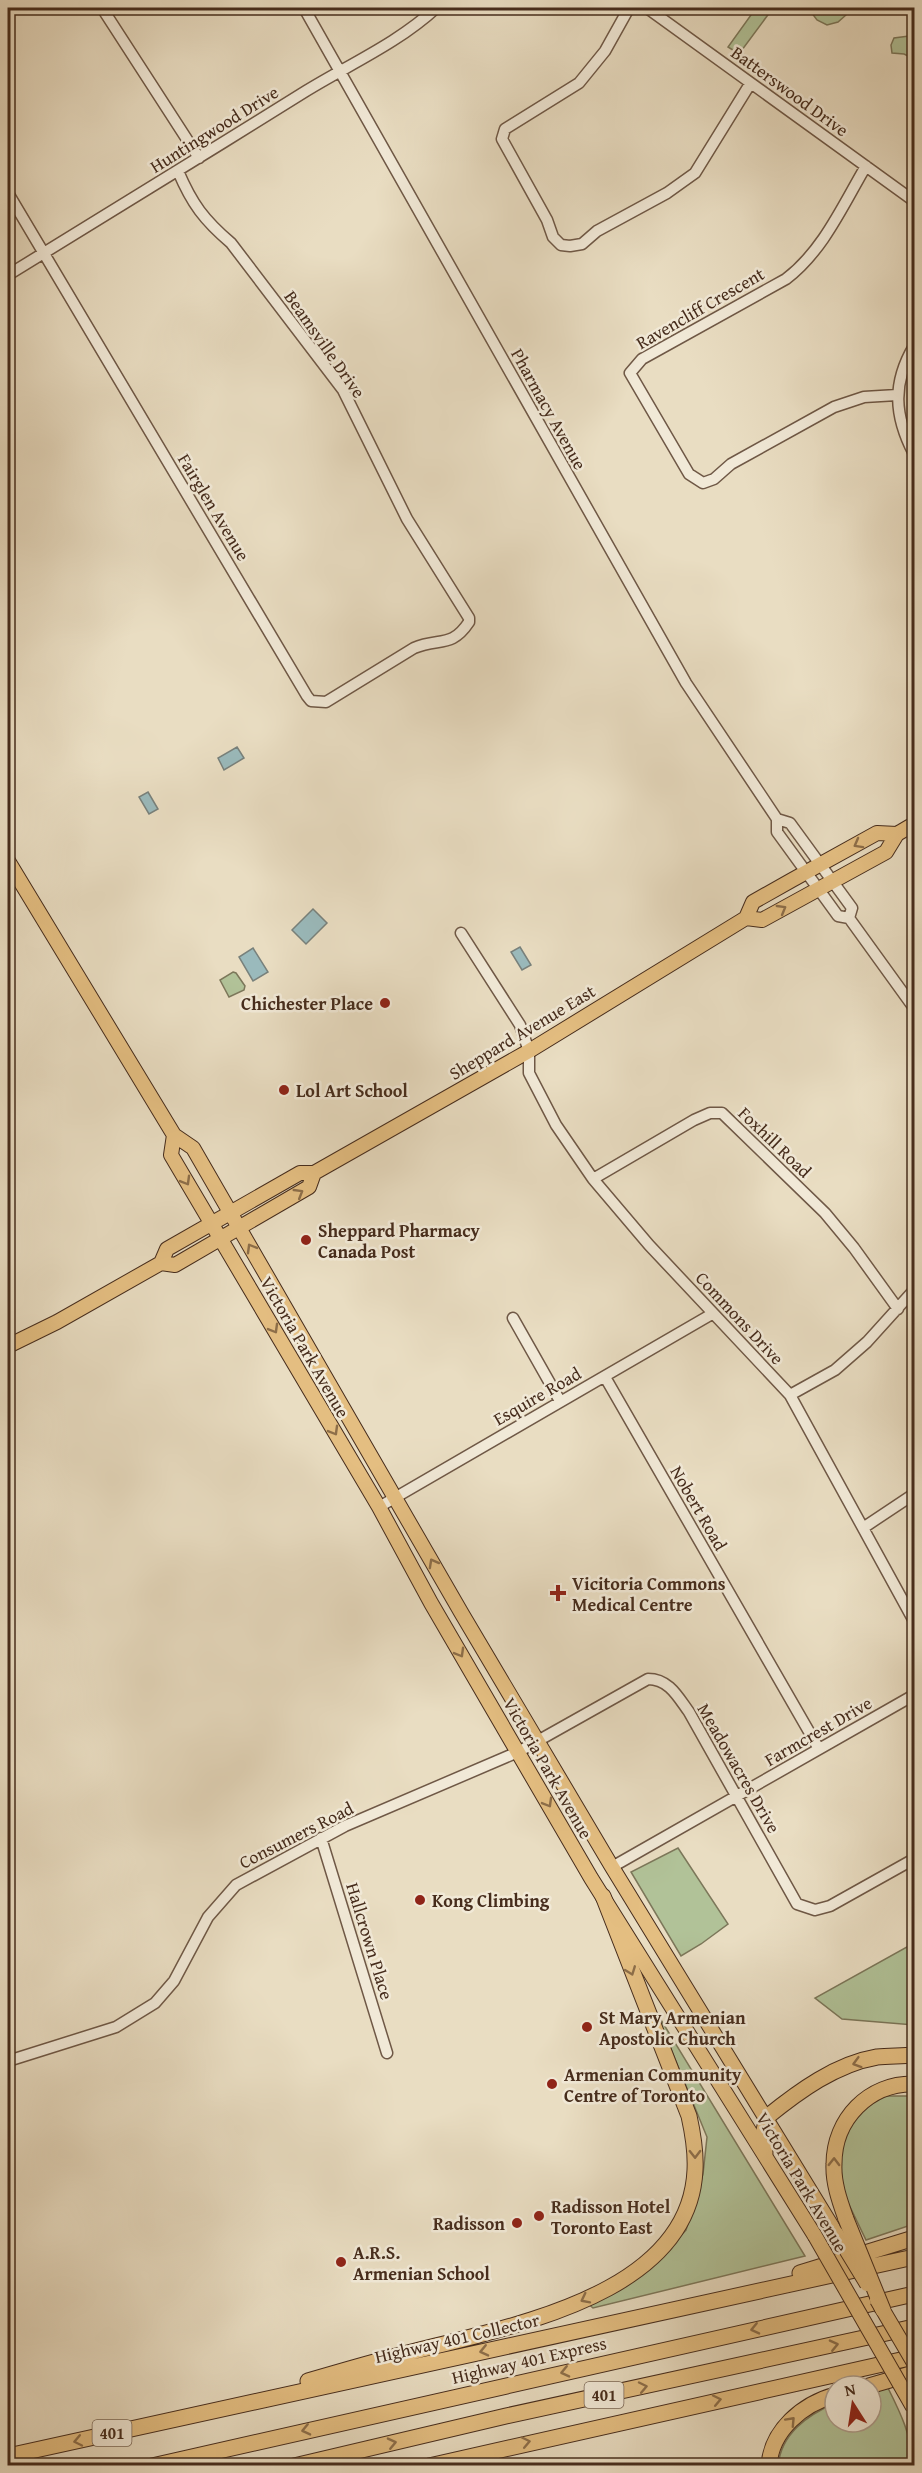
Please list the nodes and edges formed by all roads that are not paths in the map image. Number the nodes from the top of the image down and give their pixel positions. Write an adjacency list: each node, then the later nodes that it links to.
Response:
1 (102, 8): 8 (street)
2 (304, 8): 6 (street, Pharmacy Avenue)
3 (436, 8): 6 (street, Huntingwood Drive)
4 (629, 8): 7 (street)
5 (647, 8): 7 (street, Batterswood Drive)
6 (339, 71): 8 (street, Huntingwood Drive); 19 (street, Pharmacy Avenue)
7 (750, 84): 9 (street, Batterswood Drive)
8 (199, 158): 10 (street, Huntingwood Drive)
9 (866, 166): 12 (street, Batterswood Drive); 16 (street, Ravencliff Crescent)
10 (178, 171): 13 (street, Huntingwood Drive); 18 (street, Beamsville Drive)
11 (8, 193): 13 (street, Fairglen Avenue)
12 (915, 201)
13 (44, 253): 14 (street, Huntingwood Drive); 18 (street, Fairglen Avenue)
14 (8, 275)
15 (915, 346): 16 (street)
16 (897, 395): 17 (street)
17 (915, 454)
18 (454, 639)
19 (777, 819): 23 (street, Pharmacy Avenue); 24 (street, Pharmacy Avenue)
20 (915, 824): 21 (main road, Sheppard Avenue East)
21 (897, 834): 23 (main road, Sheppard Avenue East, one-way to 23); 25 (main road, Sheppard Avenue East)
22 (8, 861): 32 (main road, Victoria Park Avenue)
23 (821, 864): 24 (main road, Sheppard Avenue East); 25 (street, Pharmacy Avenue)
24 (805, 872): 26 (street, Pharmacy Avenue); 27 (main road, Sheppard Avenue East)
25 (833, 880): 26 (main road, Sheppard Avenue East); 28 (street, Pharmacy Avenue)
26 (818, 889): 27 (main road, Sheppard Avenue East, one-way to 26); 28 (street, Pharmacy Avenue)
27 (746, 918): 31 (main road, Sheppard Avenue East)
28 (849, 918): 30 (street, Pharmacy Avenue)
29 (461, 933): 31 (street)
30 (915, 1008)
31 (529, 1051): 33 (main road, Sheppard Avenue East); 34 (street, Commons Drive)
32 (174, 1135): 35 (main road, Victoria Park Avenue); 36 (main road, Victoria Park Avenue, one-way to 36)
33 (314, 1173): 35 (main road, Sheppard Avenue East); 37 (main road, Sheppard Avenue East, one-way to 33)
34 (593, 1179): 41 (street, Foxhill Road); 42 (street, Commons Drive)
35 (231, 1214): 36 (main road, Sheppard Avenue East); 37 (main road, Victoria Park Avenue)
36 (211, 1225): 38 (main road, Victoria Park Avenue); 39 (main road, Sheppard Avenue East)
37 (240, 1228): 38 (main road, Sheppard Avenue East); 49 (main road, Victoria Park Avenue, one-way to 37)
38 (221, 1240): 39 (main road, Sheppard Avenue East); 50 (main road, Victoria Park Avenue, one-way to 50)
39 (161, 1263): 44 (main road, Sheppard Avenue East)
40 (915, 1290): 41 (street)
41 (898, 1309): 46 (street)
42 (712, 1314): 45 (street, Esquire Road); 46 (street, Commons Drive)
43 (513, 1318): 47 (street)
44 (8, 1346)
45 (605, 1377): 47 (street, Esquire Road); 55 (street, Nobert Road)
46 (790, 1395): 51 (street, Commons Drive)
47 (560, 1401): 49 (street, Esquire Road)
48 (915, 1494): 51 (street)
49 (396, 1497): 50 (street, Esquire Road); 54 (main road, Victoria Park Avenue, one-way to 49)
50 (379, 1507): 56 (main road, Victoria Park Avenue, one-way to 56)
51 (863, 1528): 52 (street, Commons Drive)
52 (915, 1621)
53 (915, 1695): 55 (street, Farmcrest Drive)
54 (539, 1742): 56 (street, Meadowacres Drive); 57 (street, Meadowacres Drive); 60 (main road, Victoria Park Avenue)
55 (819, 1749): 57 (street, Farmcrest Drive)
56 (518, 1752): 58 (street, Consumers Road); 61 (main road, Victoria Park Avenue, one-way to 61)
57 (736, 1797): 59 (street, Meadowacres Drive); 60 (street, Farmcrest Drive)
58 (321, 1838): 62 (street, Hallcrown Place); 64 (street, Consumers Road)
59 (915, 1859)
60 (612, 1867): 66 (main road, Victoria Park Avenue)
61 (603, 1896): 67 (main road, Victoria Park Avenue); 80 (highway, one-way to 80)
62 (387, 2053)
63 (915, 2055): 66 (highway, one-way to 66)
64 (8, 2061)
65 (915, 2084): 72 (highway, one-way to 65, bridge)
66 (767, 2117): 67 (highway); 72 (main road, Victoria Park Avenue, bridge)
67 (765, 2153): 79 (main road, Victoria Park Avenue, bridge)
68 (915, 2238): 71 (highway)
69 (915, 2257): 71 (highway, Highway 401 Collector / 401)
70 (915, 2294): 82 (highway, Highway 401 Express / 401, one-way to 82)
71 (689, 2306): 80 (highway, Highway 401 Collector / 401, one-way to 80)
72 (884, 2310): 75 (main road, Victoria Park Avenue, bridge)
73 (915, 2327): 83 (highway, 401, one-way to 73)
74 (915, 2357): 84 (highway, 401, one-way to 74)
75 (915, 2363)
76 (915, 2373): 77 (highway)
77 (883, 2382)
78 (823, 2401): 85 (highway, one-way to 78)
79 (914, 2411)
80 (197, 2415): 81 (highway, Highway 401 Collector / 401, one-way to 81)
81 (8, 2456)
82 (152, 2466)
83 (294, 2466)
84 (429, 2466)
85 (769, 2466)

